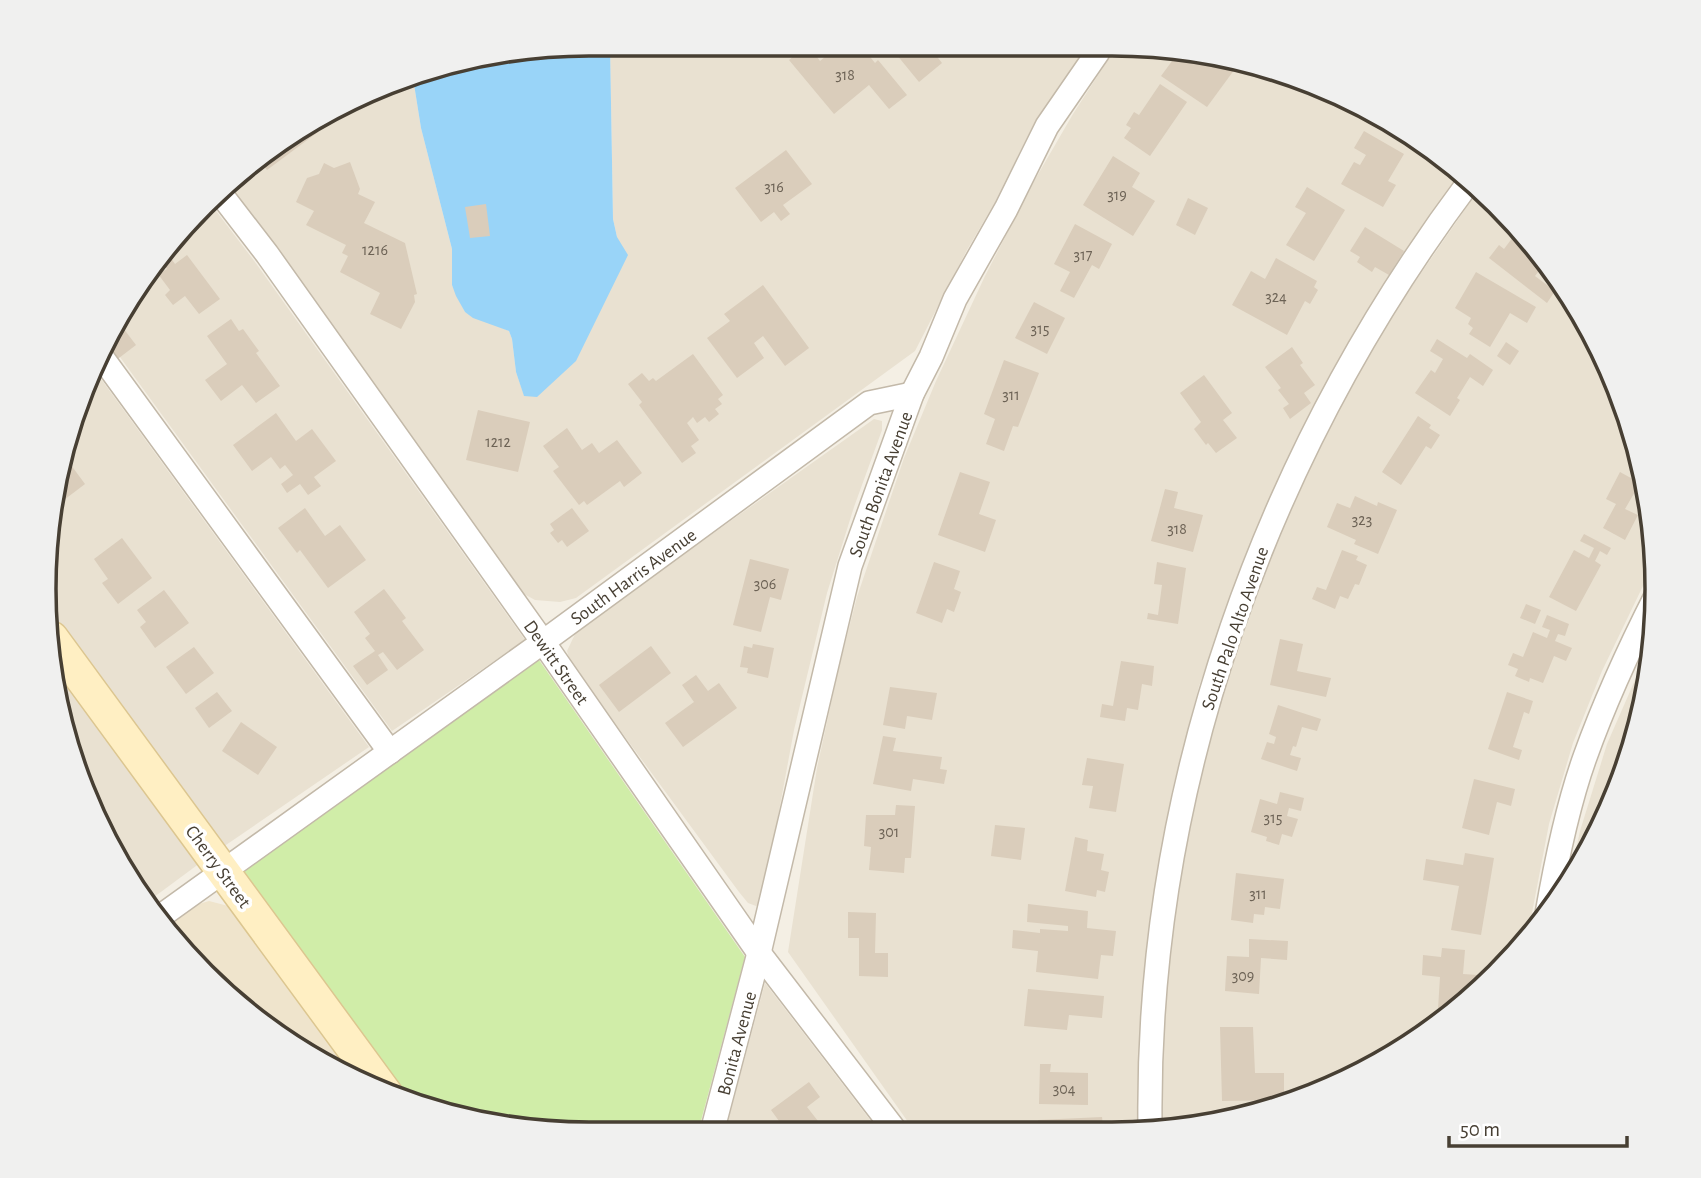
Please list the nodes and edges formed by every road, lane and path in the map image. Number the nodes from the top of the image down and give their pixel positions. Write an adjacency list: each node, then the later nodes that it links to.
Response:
1 (1095, 56): 5 (street, South Bonita Avenue)
2 (1464, 189): 15 (street, South Palo Alto Avenue)
3 (225, 200): 7 (street, Dewitt Street)
4 (107, 363): 9 (street)
5 (912, 394): 7 (street, South Harris Avenue); 13 (street, South Bonita Avenue)
6 (1644, 620): 11 (street)
7 (543, 642): 9 (street, South Harris Avenue); 13 (street, Dewitt Street)
8 (60, 649): 10 (street, Cherry Street)
9 (390, 752): 10 (street, South Harris Avenue)
10 (223, 871): 12 (street, South Harris Avenue); 14 (street, Cherry Street)
11 (1551, 890)
12 (166, 913)
13 (759, 953): 16 (street, Bonita Avenue); 17 (street, Dewitt Street)
14 (373, 1076)
15 (1150, 1121)
16 (715, 1122)
17 (889, 1122)

